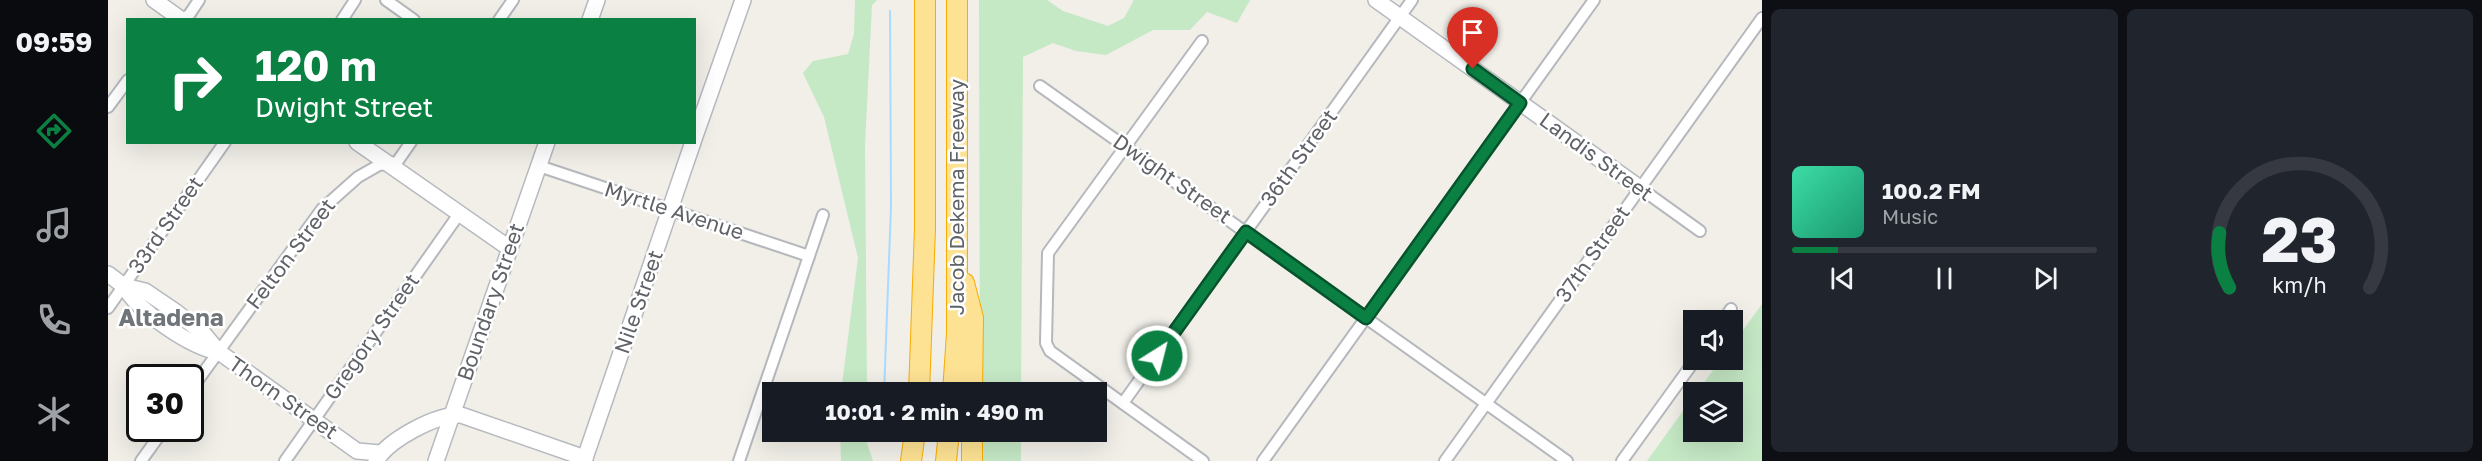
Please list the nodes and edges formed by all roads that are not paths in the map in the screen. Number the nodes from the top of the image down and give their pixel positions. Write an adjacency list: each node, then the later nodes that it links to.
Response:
1 (154, 0): 14 (street)
2 (199, 0): 15 (street)
3 (355, 0): 16 (street)
4 (386, 0): 17 (street)
5 (513, 0): 18 (street)
6 (597, 0): 19 (street)
7 (743, 0): 26 (street, Nile Street)
8 (925, 0): 51 (highway, Jacob Dekema Freeway)
9 (957, 0): 42 (highway, Jacob Dekema Freeway)
10 (1376, 0): 13 (street, Landis Street)
11 (1412, 0): 13 (street, 36th Street)
12 (1594, 0): 24 (street)
13 (1400, 17): 24 (street, Landis Street); 40 (street, 36th Street)
14 (179, 18)
15 (182, 18)
16 (343, 18)
17 (411, 18)
18 (500, 18)
19 (592, 18)
20 (1762, 18): 35 (street, 37th Street)
21 (1202, 41): 32 (street)
22 (126, 83): 25 (street)
23 (1040, 86): 32 (street, Dwight Street)
24 (1520, 103): 35 (street, Landis Street); 47 (street)
25 (108, 107)
26 (696, 135)
27 (224, 144): 45 (street, 33rd Street)
28 (360, 144): 33 (street)
29 (410, 144): 33 (street, Felton Street)
30 (546, 144): 34 (street, Boundary Street)
31 (693, 144): 36 (street, Nile Street)
32 (1125, 146): 40 (street, Dwight Street); 54 (street)
33 (390, 165): 37 (street); 48 (street, Felton Street)
34 (539, 166): 36 (street, Myrtle Avenue); 41 (street, Boundary Street)
35 (1640, 188): 39 (street, Landis Street); 55 (street, 37th Street)
36 (670, 210): 43 (street, Myrtle Avenue); 63 (street, Nile Street)
37 (459, 214): 41 (street); 57 (street, Gregory Street)
38 (823, 215): 43 (street)
39 (1700, 231)
40 (1246, 232): 47 (street, Dwight Street); 54 (street, 36th Street)
41 (509, 248): 56 (street, Boundary Street)
42 (957, 255): 52 (highway, Jacob Dekema Freeway); 53 (highway)
43 (809, 256): 67 (street)
44 (108, 274): 45 (street, Thorn Street)
45 (124, 286): 46 (street, 33rd Street); 48 (street, Thorn Street)
46 (108, 308)
47 (1366, 318): 55 (street, Dwight Street); 72 (street)
48 (219, 352): 50 (street, Felton Street); 57 (street, Thorn Street)
49 (1688, 370): 75 (street)
50 (204, 372)
51 (919, 382)
52 (954, 382)
53 (972, 382)
54 (1123, 403): 71 (street)
55 (1487, 404): 73 (street, 37th Street); 74 (street, Dwight Street)
56 (452, 415): 62 (street); 63 (street); 66 (street, Boundary Street)
57 (315, 419): 62 (street, Thorn Street); 65 (street, Gregory Street)
58 (155, 442): 64 (street)
59 (915, 442): 68 (highway)
60 (948, 442): 69 (highway)
61 (972, 442): 70 (highway)
62 (378, 457)
63 (588, 460)
64 (141, 461)
65 (285, 461)
66 (436, 461)
67 (739, 461)
68 (913, 461)
69 (946, 461)
70 (972, 461)
71 (1203, 461)
72 (1263, 461)
73 (1445, 461)
74 (1567, 461)
75 (1622, 461)

